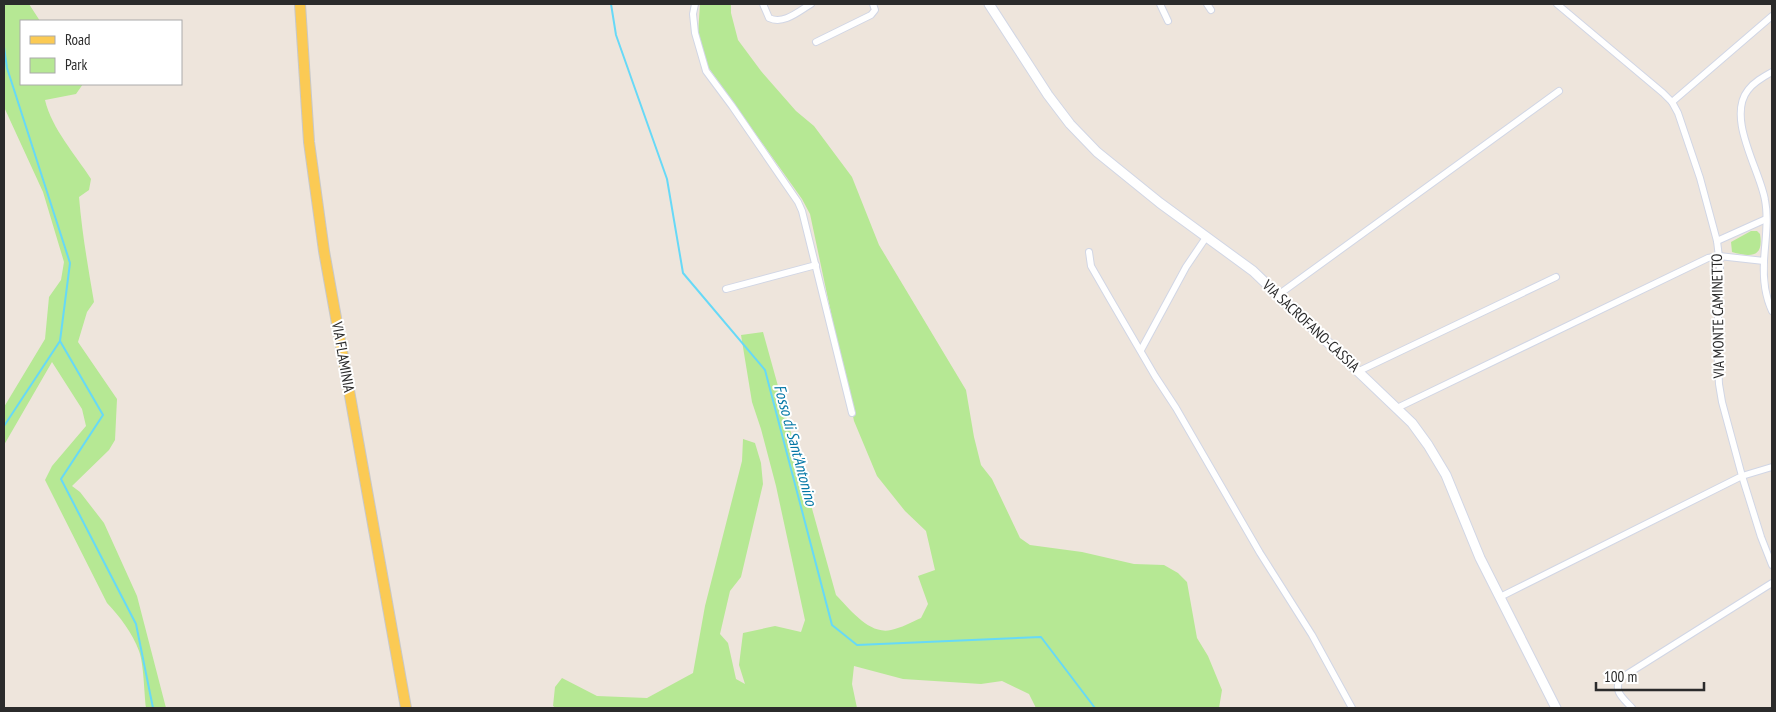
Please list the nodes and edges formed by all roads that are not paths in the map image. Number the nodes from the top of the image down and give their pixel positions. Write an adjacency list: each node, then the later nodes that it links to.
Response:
1 (300, 4): 37 (main road, VIA FLAMINIA)
2 (695, 4): 23 (street)
3 (763, 4): 4 (street)
4 (811, 4)
5 (873, 4): 13 (street)
6 (989, 4): 18 (street, VIA SACROFANO-CASSIA)
7 (1160, 4): 12 (street)
8 (1207, 4): 10 (street)
9 (1557, 4): 16 (street, VIA MONTE CAMINETTO)
10 (1211, 10)
11 (1772, 16): 16 (street)
12 (1168, 21)
13 (816, 42)
14 (1772, 72): 17 (street)
15 (1559, 91): 26 (street)
16 (1672, 102): 19 (street, VIA MONTE CAMINETTO)
17 (1766, 219): 19 (street); 22 (street)
18 (1207, 236): 26 (street, VIA SACROFANO-CASSIA); 28 (street)
19 (1717, 241): 21 (street, VIA MONTE CAMINETTO)
20 (1089, 252): 28 (street)
21 (1719, 256): 22 (street); 30 (street); 33 (street, VIA MONTE CAMINETTO)
22 (1764, 261): 27 (street)
23 (816, 265): 25 (street); 31 (street)
24 (1556, 276): 29 (street)
25 (726, 289)
26 (1278, 294): 29 (street, VIA SACROFANO-CASSIA)
27 (1772, 311)
28 (1141, 350): 38 (street)
29 (1359, 371): 30 (street, VIA SACROFANO-CASSIA)
30 (1397, 408): 36 (street, VIA SACROFANO-CASSIA)
31 (852, 413)
32 (1772, 467): 33 (street)
33 (1742, 476): 34 (street, VIA MONTE CAMINETTO); 36 (street)
34 (1772, 565)
35 (1772, 583): 40 (street)
36 (1500, 597): 39 (street, VIA SACROFANO-CASSIA)
37 (406, 708)
38 (1352, 708)
39 (1556, 708)
40 (1632, 708)

